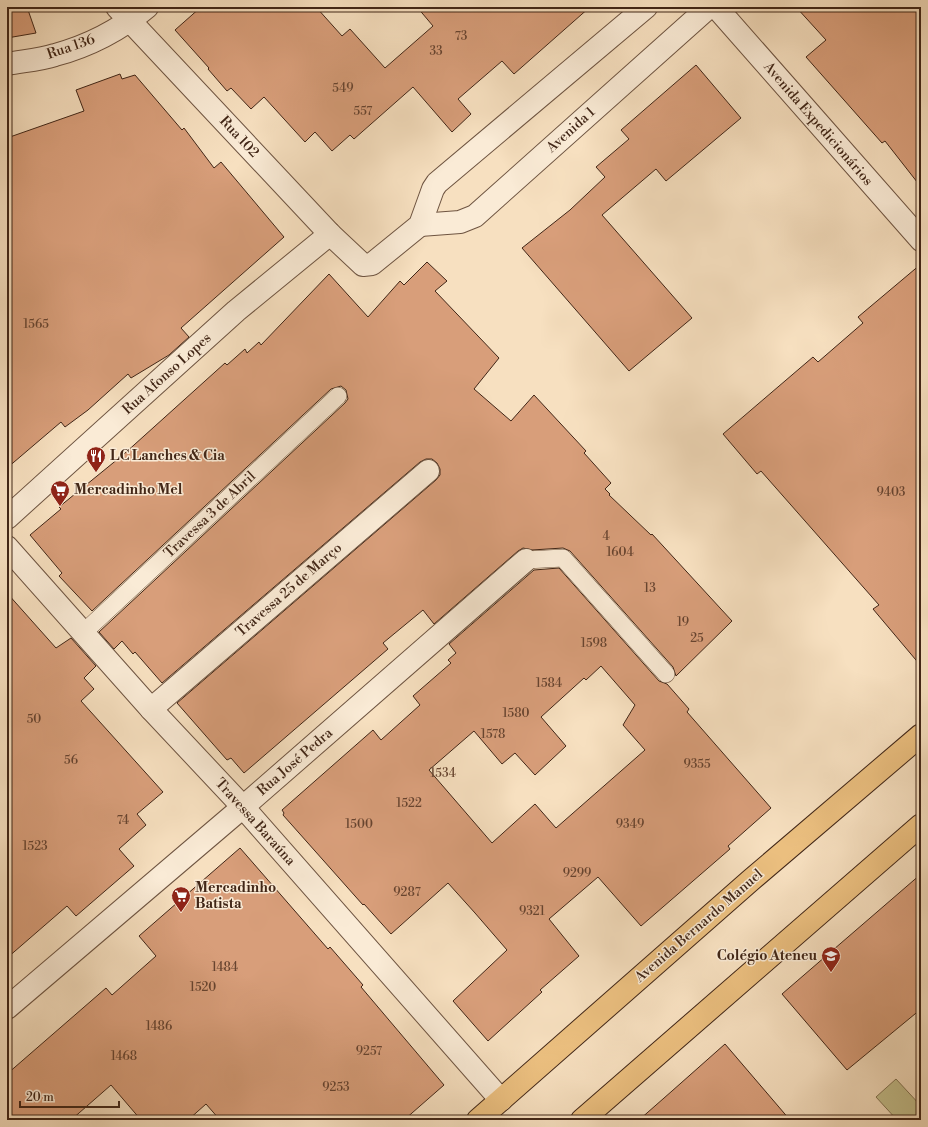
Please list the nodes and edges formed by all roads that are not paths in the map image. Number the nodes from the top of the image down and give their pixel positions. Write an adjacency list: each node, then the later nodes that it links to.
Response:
1 (646, 7): 6 (street)
2 (709, 7): 6 (street, Avenida 1)
3 (716, 7): 8 (street, Avenida Expedicionários)
4 (132, 12): 5 (street, Rua 136); 7 (street, Rua 102)
5 (7, 64)
6 (420, 225): 7 (street, Rua 102)
7 (330, 234): 11 (street, Rua Afonso Lopes)
8 (921, 240)
9 (338, 396): 14 (lane, Travessa 3 de Abril)
10 (428, 472): 16 (street, Travessa 25 de Março)
11 (7, 518)
12 (7, 547): 14 (street, Travessa Baraúna)
13 (526, 560): 15 (lane); 18 (street, Rua José Pedra)
14 (83, 633): 16 (street, Travessa Baraúna)
15 (666, 674)
16 (151, 709): 18 (street, Travessa Baraúna)
17 (921, 735): 21 (main road, Avenida Bernardo Manuel)
18 (243, 807): 20 (street, Rua José Pedra); 21 (street, Travessa Baraúna)
19 (921, 825): 23 (main road)
20 (7, 1008)
21 (501, 1100): 22 (main road, Avenida Bernardo Manuel)
22 (478, 1120)
23 (582, 1120)

